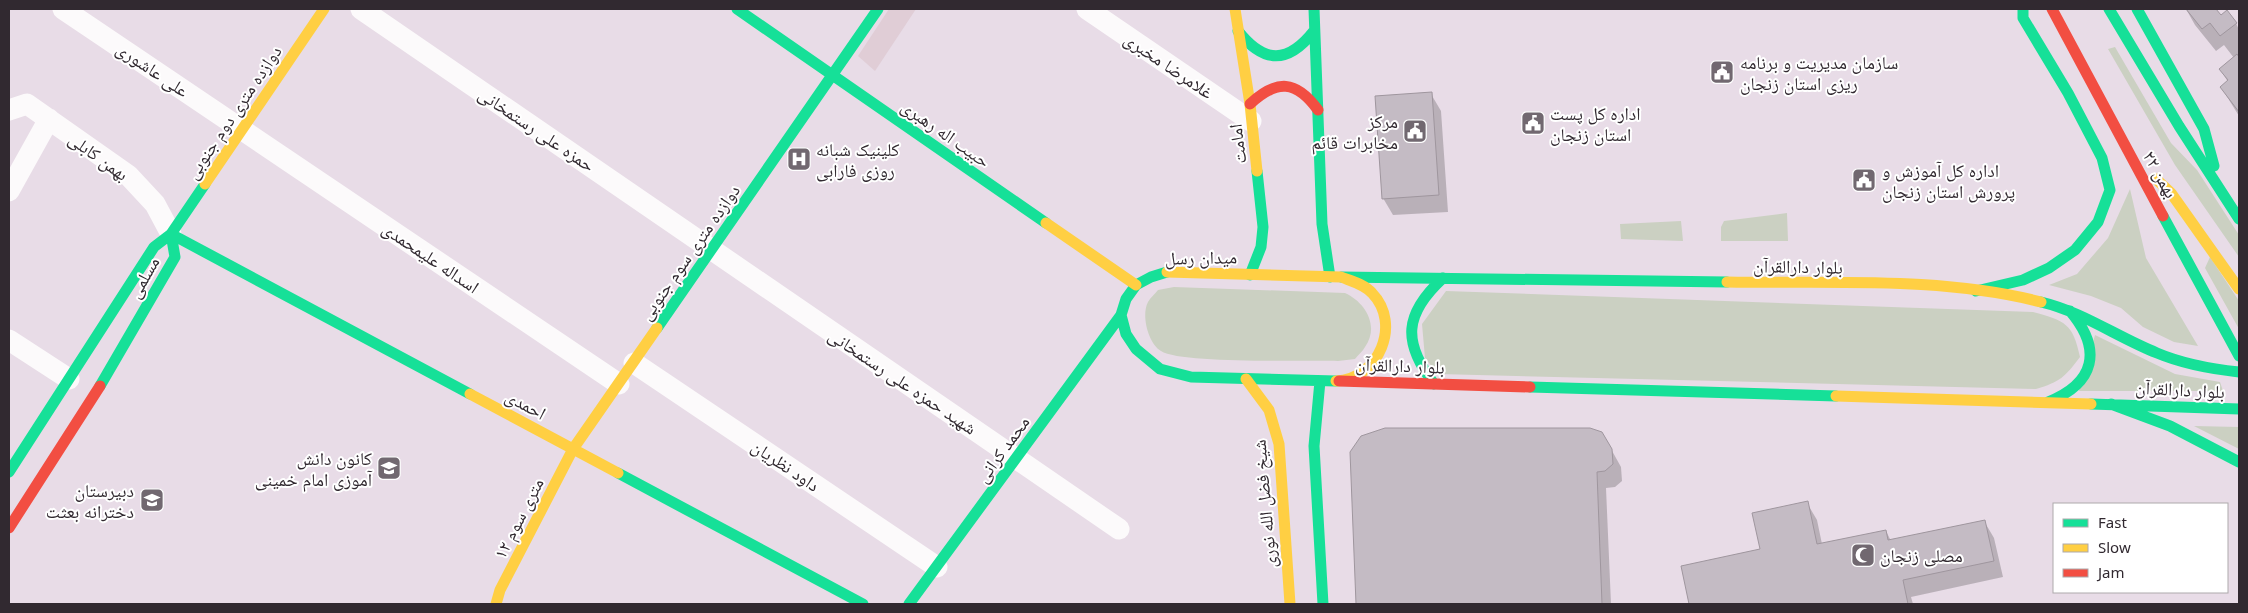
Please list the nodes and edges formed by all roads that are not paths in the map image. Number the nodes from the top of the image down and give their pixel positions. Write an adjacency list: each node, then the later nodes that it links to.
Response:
1 (63, 9): 21 (street, علی عاشوری)
2 (324, 9): 21 (main road, دوازده متری دوم جنوبی)
3 (361, 9): 27 (street, حمزه علی رستمخانی)
4 (737, 9): 15 (main road, حبیب اله رهبری)
5 (878, 9): 15 (main road, دوازده متری سوم جنوبی)
6 (1087, 9): 19 (street, غلامرضا مخبری)
7 (1236, 9): 13 (main road, امامت)
8 (1314, 9): 14 (main road)
9 (2023, 9): 33 (main road)
10 (2052, 9): 22 (main road, ۲۲ بهمن)
11 (2109, 9): 24 (main road)
12 (2137, 9): 24 (main road)
13 (1238, 31): 14 (main road); 19 (main road, امامت)
14 (1314, 31): 18 (main road)
15 (832, 75): 27 (main road, دوازده متری سوم جنوبی); 31 (main road, حبیب اله رهبری)
16 (9, 92): 17 (street, بهمن کابلی)
17 (18, 107): 20 (street, بهمن کابلی)
18 (1318, 110): 19 (main road); 29 (main road)
19 (1250, 112): 28 (main road, امامت)
20 (49, 120): 23 (street); 26 (street, بهمن کابلی)
21 (242, 129): 26 (main road, دوازده متری دوم جنوبی); 44 (street, اسداله علیمحمدی)
22 (2132, 158): 32 (main road); 37 (main road, ۲۲ بهمن)
23 (9, 191)
24 (2223, 197): 25 (main road)
25 (2239, 219)
26 (171, 234): 40 (main road, مسلمی); 49 (main road, احمدی); 53 (main road, مسلمی)
27 (712, 250): 38 (main road, دوازده متری سوم جنوبی); 50 (street, شهید حمزه علی رستمخانی)
28 (1250, 275): 29 (main road, میدان رسل); 31 (main road, میدان رسل)
29 (1336, 277): 30 (main road, بلوار دارالقرآن); 43 (main road, میدان رسل)
30 (1443, 278): 33 (main road, بلوار دارالقرآن); 45 (main road)
31 (1136, 285): 35 (main road)
32 (2239, 289)
33 (1976, 291): 34 (main road, بلوار دارالقرآن)
34 (2068, 310): 39 (main road, بلوار دارالقرآن); 46 (main road)
35 (1122, 315): 41 (main road, میدان رسل); 50 (main road, محمد کرانی)
36 (9, 340): 40 (street)
37 (2239, 356)
38 (634, 363): 44 (main road, دوازده متری سوم جنوبی); 55 (street, داود نظریان)
39 (2239, 372)
40 (69, 379): 52 (main road, مسلمی)
41 (1246, 379): 42 (main road, میدان رسل); 59 (main road, شیخ فضل الله نوری)
42 (1320, 381): 43 (main road, میدان رسل); 60 (main road)
43 (1339, 381): 45 (main road, بلوار دارالقرآن)
44 (620, 384): 49 (main road, دوازده متری سوم جنوبی)
45 (1434, 384): 46 (main road, بلوار دارالقرآن)
46 (2047, 402): 47 (main road, بلوار دارالقرآن)
47 (2111, 404): 48 (main road, بلوار دارالقرآن); 51 (main road)
48 (2239, 409)
49 (573, 449): 56 (main road, ۱۲ متری سوم); 57 (main road, احمدی)
50 (1017, 458): 54 (street, شهید حمزه علی رستمخانی); 55 (main road, محمد کرانی)
51 (2239, 462)
52 (9, 472)
53 (9, 528)
54 (1119, 529)
55 (937, 567): 58 (main road, محمد کرانی)
56 (496, 604)
57 (863, 604)
58 (909, 604)
59 (1290, 604)
60 (1323, 604)

